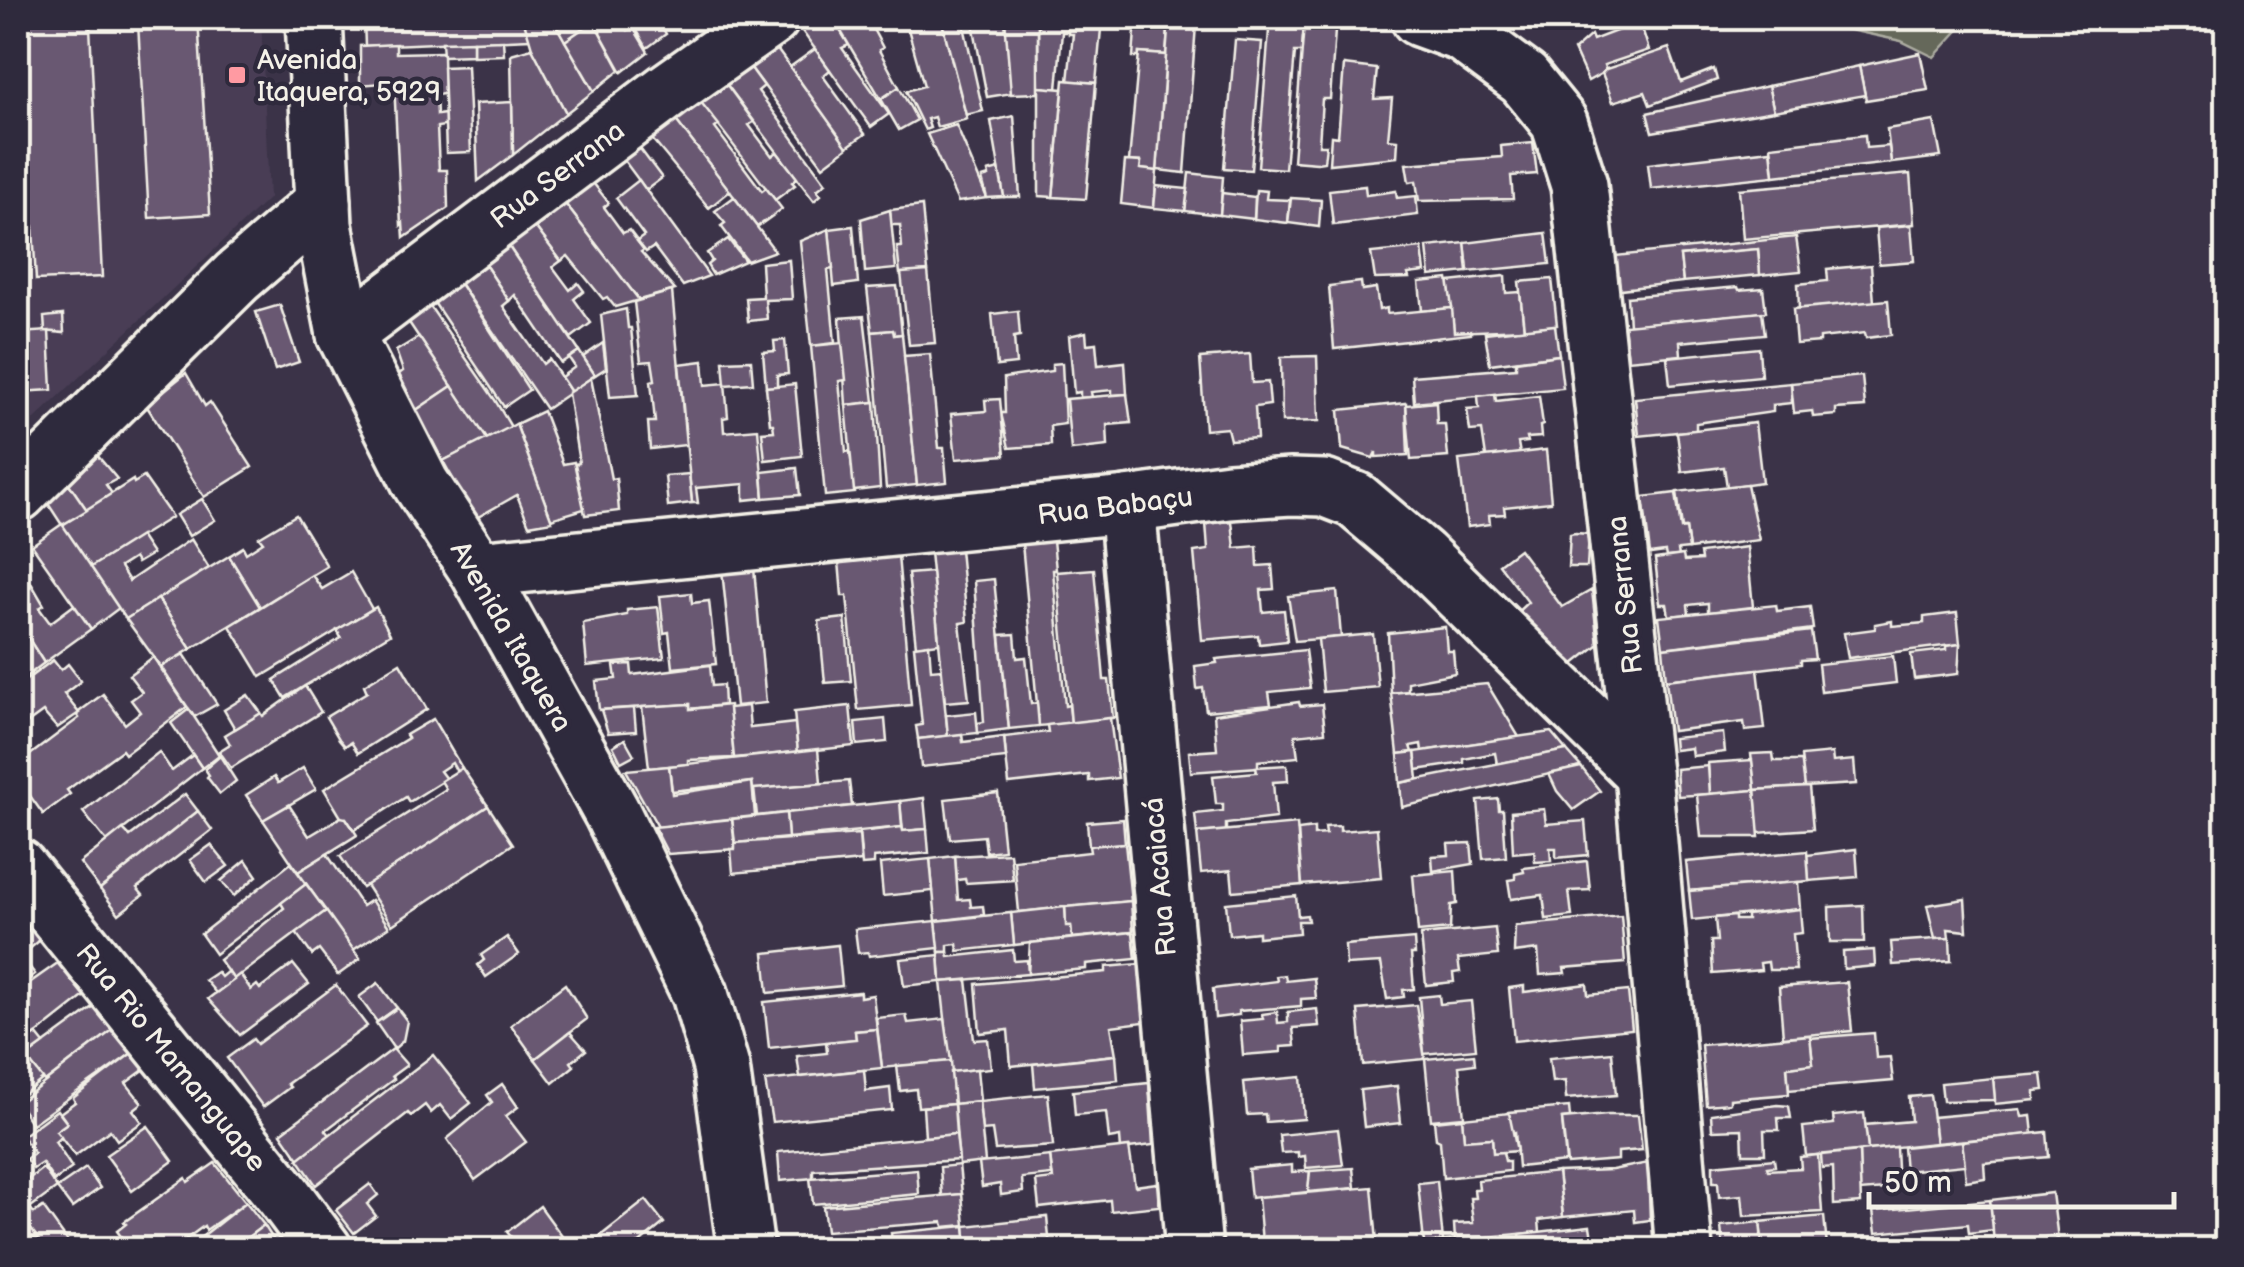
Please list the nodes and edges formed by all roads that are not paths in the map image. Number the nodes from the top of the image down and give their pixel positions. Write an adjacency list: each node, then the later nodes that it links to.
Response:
1 (314, 18): 4 (street, Avenida Itaquera)
2 (771, 18): 5 (street, Rua Serrana)
3 (1419, 18): 9 (street, Rua Serrana)
4 (323, 203): 5 (street, Avenida Itaquera); 6 (street)
5 (346, 334): 8 (street, Avenida Itaquera)
6 (18, 493)
7 (1127, 505): 8 (street, Rua Babaçu); 9 (street, Rua Babaçu); 13 (street, Rua Acaiacá)
8 (477, 569): 12 (street, Avenida Itaquera)
9 (1643, 772): 14 (street, Rua Serrana)
10 (18, 867): 11 (street, Rua Rio Mamanguape)
11 (324, 1250)
12 (746, 1250)
13 (1194, 1250)
14 (1684, 1250)

